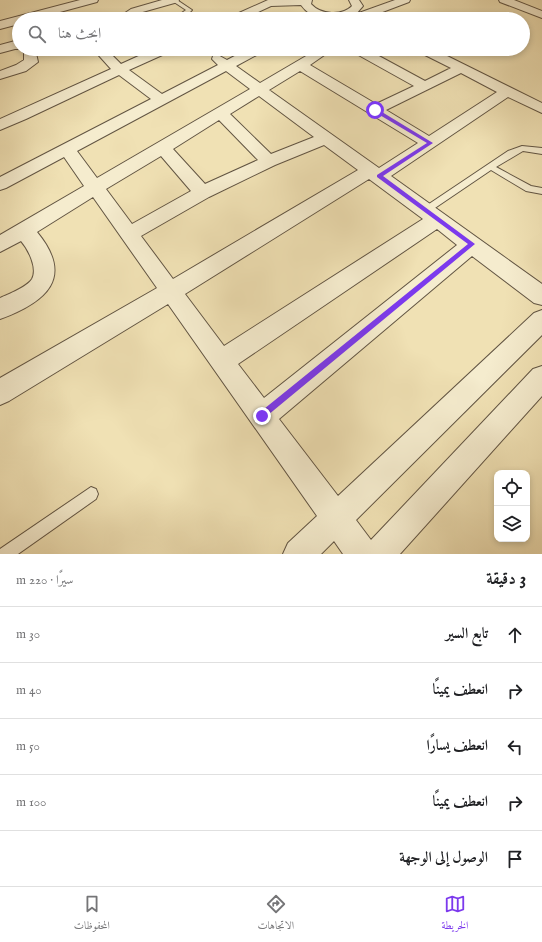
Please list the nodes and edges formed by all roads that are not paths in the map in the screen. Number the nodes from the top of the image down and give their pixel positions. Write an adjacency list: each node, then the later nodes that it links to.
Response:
1 (93, 0): 11 (street)
2 (174, 0): 14 (street); 15 (lane)
3 (405, 0): 19 (street)
4 (504, 0): 20 (street)
5 (520, 0): 10 (street)
6 (243, 1): 8 (street)
7 (356, 1): 18 (street)
8 (266, 3): 9 (street); 16 (street)
9 (306, 5): 17 (street)
10 (542, 8)
11 (60, 9): 12 (street); 13 (street)
12 (48, 12)
13 (63, 12)
14 (133, 12)
15 (187, 12)
16 (248, 12)
17 (315, 12)
18 (357, 12)
19 (370, 12)
20 (542, 15)
21 (12, 21): 22 (street)
22 (0, 25)
23 (12, 46): 24 (street)
24 (0, 49)
25 (30, 56): 37 (street)
26 (106, 56): 36 (street)
27 (150, 56): 36 (street)
28 (230, 56): 33 (street)
29 (239, 56): 33 (street)
30 (315, 56): 34 (street)
31 (370, 56): 39 (street)
32 (437, 56): 35 (street)
33 (223, 62): 40 (street); 42 (street)
34 (300, 65): 40 (street); 45 (street)
35 (462, 68): 39 (street); 41 (street)
36 (119, 70): 38 (street); 42 (street)
37 (0, 75)
38 (93, 83): 43 (street); 47 (street)
39 (424, 86): 45 (street)
40 (260, 89): 46 (street); 48 (street)
41 (508, 91): 44 (street); 49 (street)
42 (156, 97): 51 (street); 55 (street)
43 (7, 107)
44 (542, 109)
45 (375, 110): 49 (street)
46 (220, 113): 50 (street); 53 (street)
47 (0, 125)
48 (327, 138): 53 (street); 56 (street)
49 (430, 143): 56 (street)
50 (162, 147): 58 (street); 60 (street)
51 (67, 149): 57 (street); 58 (street)
52 (542, 151): 54 (lane)
53 (269, 161): 60 (street)
54 (491, 167): 59 (lane); 61 (lane)
55 (0, 170)
56 (375, 173): 61 (street); 66 (street)
57 (0, 184)
58 (95, 187): 62 (street); 63 (street)
59 (542, 191)
60 (203, 193): 63 (street)
61 (432, 215): 65 (street); 70 (street)
62 (24, 230): 64 (street); 68 (street)
63 (129, 234): 66 (street)
64 (0, 244)
65 (472, 244): 67 (street); 73 (street)
66 (171, 292): 70 (street); 72 (street)
67 (542, 296)
68 (0, 309)
69 (542, 320): 75 (street)
70 (222, 361): 73 (street)
71 (542, 378): 79 (street)
72 (0, 392)
73 (262, 416): 75 (street)
74 (91, 494): 76 (lane)
75 (336, 518): 77 (street); 78 (street)
76 (5, 554)
77 (299, 554)
78 (362, 554)
79 (379, 554)

